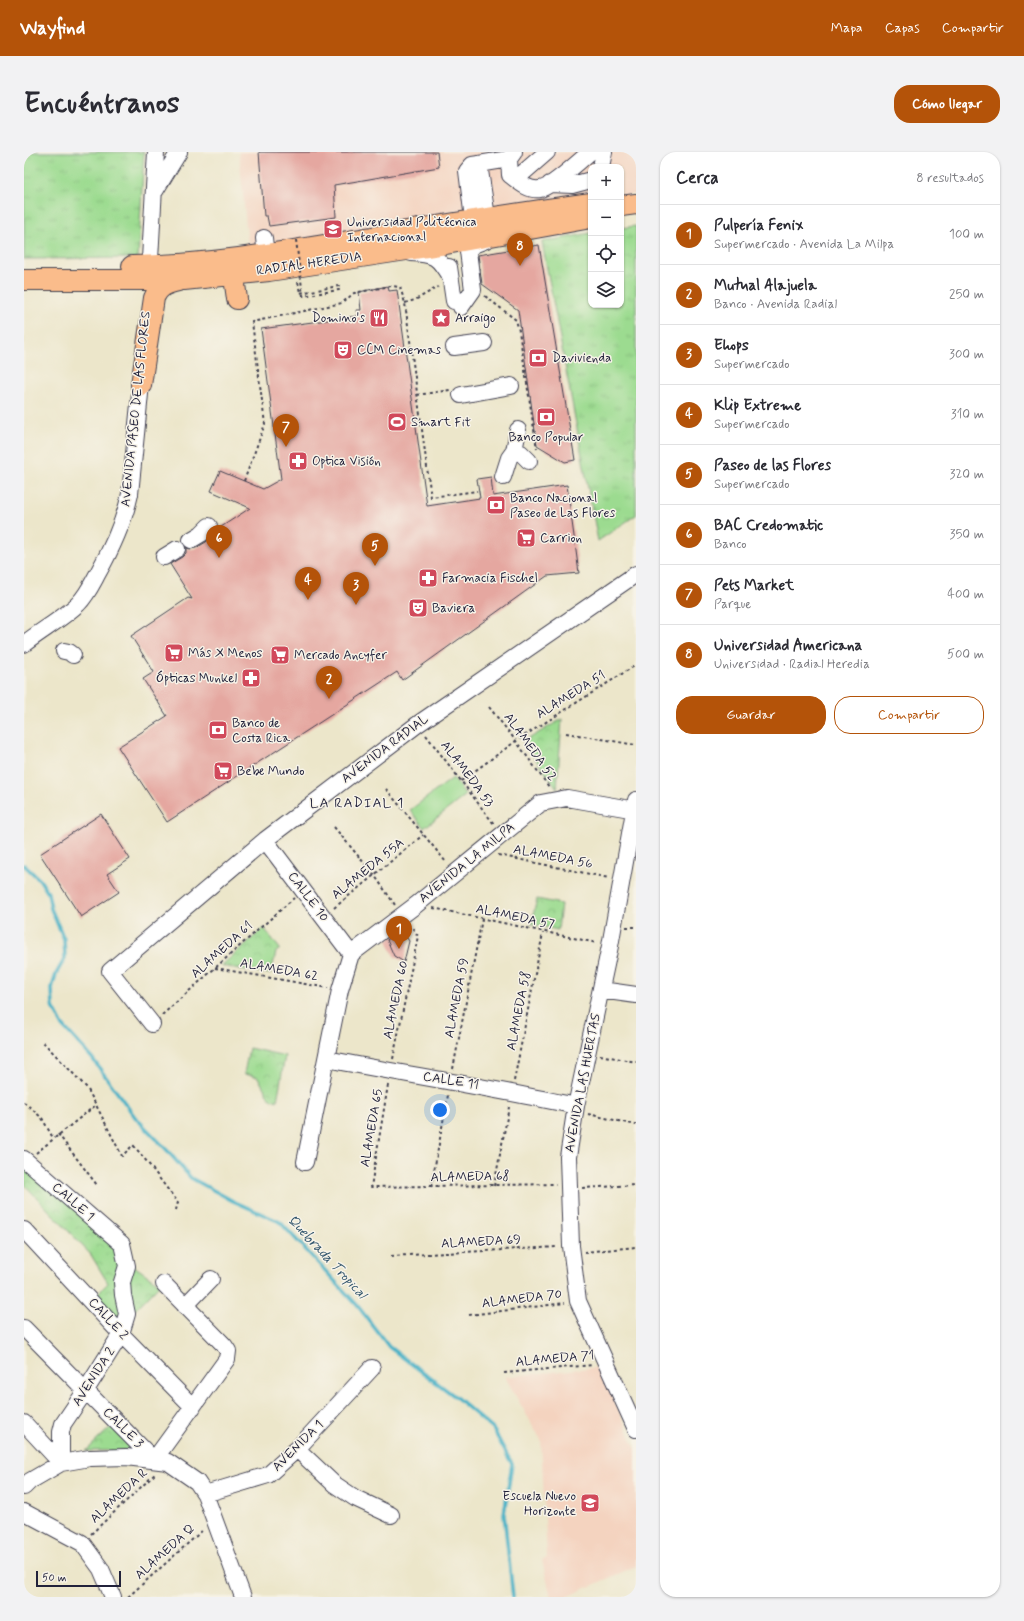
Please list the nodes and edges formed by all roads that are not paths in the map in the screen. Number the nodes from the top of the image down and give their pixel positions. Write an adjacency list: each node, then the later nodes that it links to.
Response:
1 (156, 152): 11 (street, AVENIDA PASEO DE LAS FLORES)
2 (179, 152): 11 (street)
3 (547, 152): 8 (street)
4 (590, 152): 10 (street)
5 (604, 152): 7 (street)
6 (512, 156): 8 (street); 22 (street)
7 (602, 164)
8 (516, 179): 10 (street)
9 (588, 181): 10 (street)
10 (550, 184)
11 (154, 192): 31 (street, AVENIDA PASEO DE LAS FLORES)
12 (636, 194): 13 (street)
13 (624, 197)
14 (636, 197): 15 (main road)
15 (624, 198)
16 (588, 203): 22 (main road, RADIAL HEREDIA)
17 (636, 204): 18 (main road)
18 (624, 206)
19 (588, 210): 26 (main road)
20 (636, 211): 21 (main road)
21 (624, 213)
22 (480, 218): 27 (main road, RADIAL HEREDIA)
23 (588, 219): 24 (main road, RADIAL HEREDIA)
24 (531, 229): 26 (main road, RADIAL HEREDIA); 35 (street)
25 (408, 239): 26 (main road); 27 (main road); 30 (main road)
26 (451, 243): 28 (main road, RADIAL HEREDIA); 32 (street); 35 (street)
27 (326, 245): 31 (main road, RADIAL HEREDIA)
28 (392, 252): 30 (main road, RADIAL HEREDIA); 32 (street)
29 (24, 268): 31 (main road, RADIAL HEREDIA)
30 (234, 270): 31 (main road); 34 (main road, RADIAL HEREDIA); 34 (main road)
31 (150, 273): 33 (main road, RADIAL HEREDIA); 34 (main road, RADIAL HEREDIA); 38 (street, AVENIDA PASEO DE LAS FLORES)
32 (450, 277): 35 (street)
33 (24, 280)
34 (184, 280): 38 (main road)
35 (458, 304)
36 (484, 343): 37 (street)
37 (454, 348)
38 (141, 385): 48 (street, AVENIDA PASEO DE LAS FLORES)
39 (511, 386): 40 (street)
40 (461, 395)
41 (518, 430): 42 (street)
42 (514, 451): 43 (street); 44 (street)
43 (533, 457)
44 (503, 477)
45 (209, 526): 46 (street)
46 (191, 540)
47 (636, 574): 50 (street, AVENIDA RADIAL)
48 (24, 644)
49 (635, 807): 51 (street, AVENIDA LA MILPA); 52 (street, AVENIDA LAS HUERTAS)
50 (265, 840): 51 (street, CALLE 10); 54 (street, AVENIDA RADIAL)
51 (351, 954): 55 (street)
52 (601, 990): 53 (street); 56 (street, AVENIDA LAS HUERTAS)
53 (636, 995)
54 (152, 1024)
55 (326, 1059): 56 (street, CALLE 11); 58 (street)
56 (576, 1109): 70 (street, AVENIDA LAS HUERTAS)
57 (25, 1160): 60 (street, CALLE 1)
58 (305, 1162)
59 (24, 1230): 65 (street, CALLE 2)
60 (122, 1244): 65 (street, AVENIDA 2)
61 (211, 1279): 63 (street)
62 (164, 1284): 63 (street)
63 (184, 1306): 68 (street)
64 (24, 1328): 67 (street, CALLE 3)
65 (121, 1334): 67 (street, AVENIDA 2); 68 (street, CALLE 2)
66 (372, 1368): 71 (street, AVENIDA 1)
67 (86, 1390): 72 (street, CALLE 3); 73 (street, AVENIDA 2)
68 (192, 1407): 72 (street)
69 (24, 1423): 73 (street)
70 (636, 1429)
71 (297, 1449): 75 (street, AVENIDA 1); 77 (street)
72 (161, 1461): 73 (street); 75 (street, CALLE 3)
73 (61, 1463): 74 (street)
74 (24, 1487)
75 (205, 1494): 79 (street)
76 (24, 1512): 78 (street)
77 (391, 1515)
78 (113, 1597)
79 (243, 1597)

